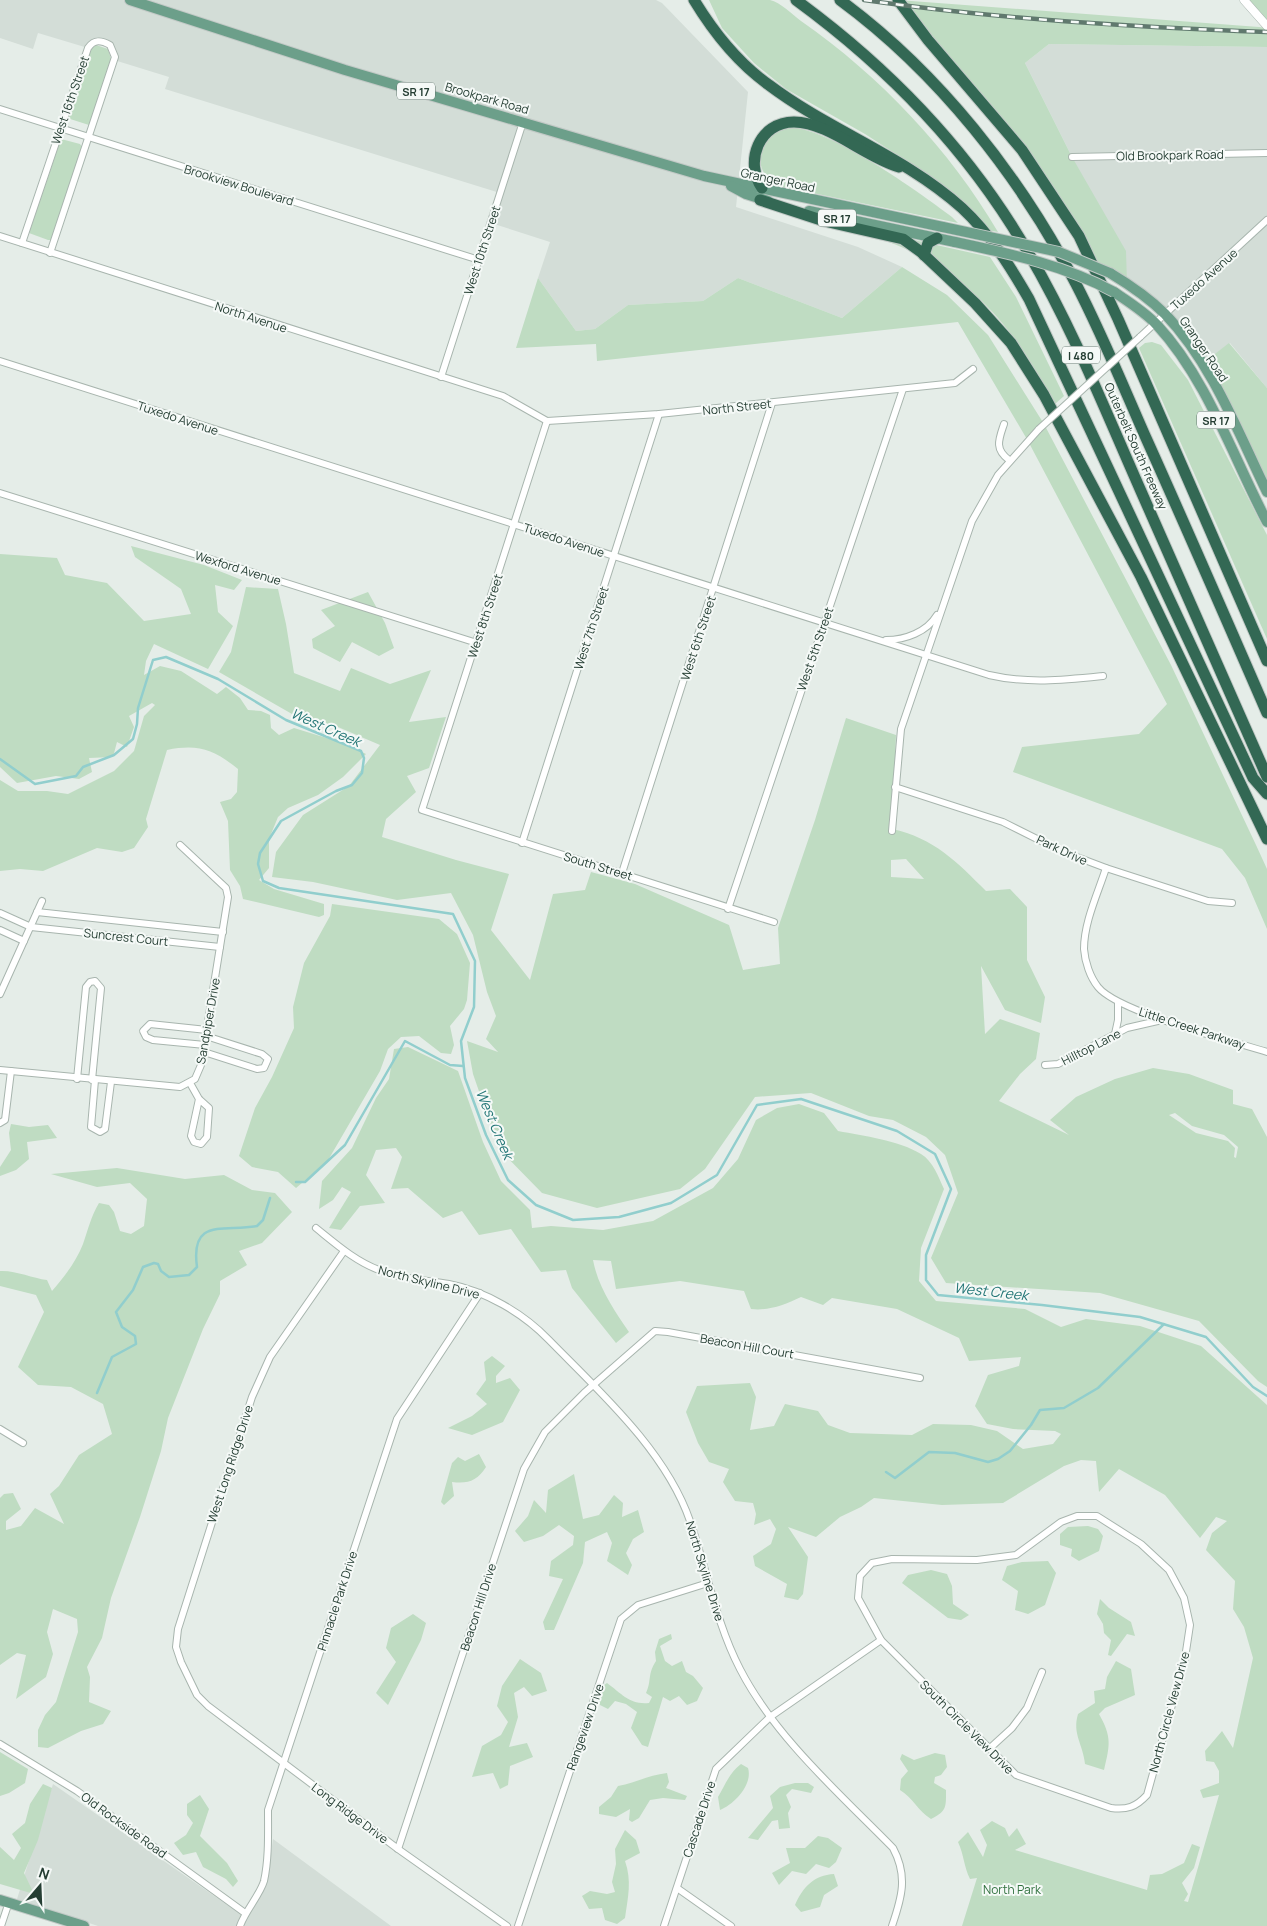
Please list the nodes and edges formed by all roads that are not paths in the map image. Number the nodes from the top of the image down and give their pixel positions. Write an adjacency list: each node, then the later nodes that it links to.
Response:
1 (130, 0): 9 (main road, Brookpark Road / SR 17)
2 (796, 0): 49 (highway, Outerbelt South Freeway / I 480)
3 (840, 0): 48 (highway, Outerbelt South Freeway / I 480)
4 (898, 0): 46 (highway)
5 (1244, 0): 7 (street)
6 (695, 1): 14 (highway)
7 (1267, 26)
8 (0, 109): 10 (street, Brookview Boulevard)
9 (523, 122): 15 (main road, Brookpark Road / SR 17); 23 (street, West 10th Street)
10 (60, 128): 11 (street, Brookview Boulevard); 11 (street, West 16th Street); 20 (street, West 16th Street)
11 (90, 138): 21 (street, West 16th Street); 23 (street, Brookview Boulevard)
12 (1267, 153): 13 (street, Old Brookpark Road)
13 (1072, 157)
14 (912, 171): 16 (highway); 51 (highway)
15 (724, 182): 16 (main road, Granger Road / SR 17)
16 (761, 194): 19 (main road, Granger Road / SR 17); 22 (highway); 24 (main road, Granger Road / SR 17, bridge)
17 (1267, 220): 24 (street, Tuxedo Avenue)
18 (0, 236): 20 (street, North Avenue)
19 (937, 238): 22 (highway); 25 (main road, Granger Road / SR 17, bridge)
20 (22, 243): 21 (street, North Avenue)
21 (50, 253): 28 (street, North Avenue)
22 (924, 255): 54 (highway)
23 (479, 260): 28 (street, West 10th Street)
24 (1165, 314): 25 (street, Tuxedo Avenue); 35 (main road, Granger Road / SR 17)
25 (1156, 324): 34 (street, Tuxedo Avenue, bridge); 37 (main road, Granger Road / SR 17)
26 (0, 361): 38 (street, Tuxedo Avenue)
27 (973, 369): 29 (street, North Street)
28 (441, 377): 32 (street, North Avenue)
29 (903, 389): 30 (street, North Street); 42 (street, West 5th Street)
30 (772, 403): 31 (street, North Street); 40 (street, West 6th Street)
31 (659, 414): 32 (street, North Street); 39 (street, West 7th Street)
32 (547, 421): 38 (street, West 8th Street)
33 (1004, 424): 34 (street)
34 (1009, 460): 41 (street, Tuxedo Avenue)
35 (1267, 492)
36 (0, 493): 44 (street, Wexford Avenue)
37 (1267, 522)
38 (514, 524): 39 (street, Tuxedo Avenue); 44 (street, West 8th Street)
39 (614, 556): 40 (street, Tuxedo Avenue); 55 (street, West 7th Street)
40 (714, 590): 42 (street, Tuxedo Avenue); 58 (street, West 6th Street)
41 (942, 607): 43 (street); 45 (street, Tuxedo Avenue)
42 (824, 623): 43 (street, Tuxedo Avenue); 61 (street, West 5th Street)
43 (876, 639): 45 (street, Tuxedo Avenue)
44 (477, 643): 52 (street, West 8th Street)
45 (925, 654): 47 (street); 50 (street)
46 (1267, 661)
47 (1103, 676)
48 (1267, 712)
49 (1267, 777)
50 (896, 788): 53 (street); 57 (street, Park Drive)
51 (1267, 794)
52 (422, 810): 55 (street, South Street)
53 (892, 831)
54 (1267, 839)
55 (522, 843): 58 (street, South Street)
56 (180, 844): 67 (street, Sandpiper Drive)
57 (1106, 868): 60 (street, Park Drive); 71 (street, Little Creek Parkway)
58 (622, 873): 61 (street, South Street)
59 (42, 901): 62 (street)
60 (1232, 903)
61 (728, 909): 64 (street, South Street)
62 (37, 912): 65 (street); 67 (street)
63 (0, 914): 65 (street, Suncrest Court)
64 (774, 922)
65 (31, 927): 68 (street); 69 (street, Suncrest Court)
66 (0, 930): 68 (street)
67 (223, 932): 69 (street, Sandpiper Drive)
68 (24, 941): 70 (street)
69 (220, 947): 73 (street, Sandpiper Drive)
70 (0, 994)
71 (1118, 1003): 72 (street, Little Creek Parkway); 74 (street)
72 (1165, 1020): 74 (street, Hilltop Lane); 76 (street, Little Creek Parkway)
73 (207, 1033): 75 (street, Sandpiper Drive); 75 (street); 75 (street)
74 (1115, 1034): 77 (street, Hilltop Lane)
75 (204, 1049): 83 (street, Sandpiper Drive)
76 (1267, 1052)
77 (1045, 1065)
78 (0, 1070): 79 (street)
79 (11, 1071): 80 (street); 85 (street)
80 (78, 1078): 81 (street); 81 (street)
81 (93, 1080): 82 (street); 82 (street)
82 (111, 1082): 83 (street)
83 (190, 1083): 84 (street)
84 (199, 1099): 84 (street)
85 (0, 1123)
86 (316, 1228): 87 (street, North Skyline Drive)
87 (344, 1251): 88 (street, North Skyline Drive); 97 (street, West Long Ridge Drive)
88 (480, 1294): 90 (street, North Skyline Drive); 101 (street, Pinnacle Park Drive)
89 (920, 1378): 90 (street, Beacon Hill Court)
90 (593, 1386): 94 (street, North Skyline Drive); 103 (street, Beacon Hill Drive)
91 (0, 1429): 92 (street)
92 (24, 1442)
93 (860, 1576): 95 (street, South Circle View Drive); 102 (street, North Circle View Drive)
94 (708, 1584): 98 (street, North Skyline Drive); 111 (street, Rangeview Drive)
95 (881, 1640): 98 (street, Cascade Drive); 100 (street, South Circle View Drive)
96 (1042, 1672): 100 (street)
97 (197, 1695): 101 (street, Long Ridge Drive)
98 (770, 1717): 104 (street, Cascade Drive); 114 (street, North Skyline Drive)
99 (0, 1744): 106 (street, Old Rockside Road)
100 (989, 1749): 102 (street, South Circle View Drive)
101 (284, 1764): 103 (street, Long Ridge Drive); 106 (street, Pinnacle Park Drive)
102 (1134, 1807)
103 (398, 1849): 110 (street, Long Ridge Drive)
104 (677, 1888): 112 (street, Cascade Drive); 113 (street)
105 (4, 1901): 107 (street); 108 (main road)
106 (245, 1913): 109 (street, Pinnacle Park Drive)
107 (1, 1926)
108 (84, 1926)
109 (240, 1926)
110 (508, 1926)
111 (518, 1926)
112 (664, 1926)
113 (731, 1926)
114 (892, 1926)

